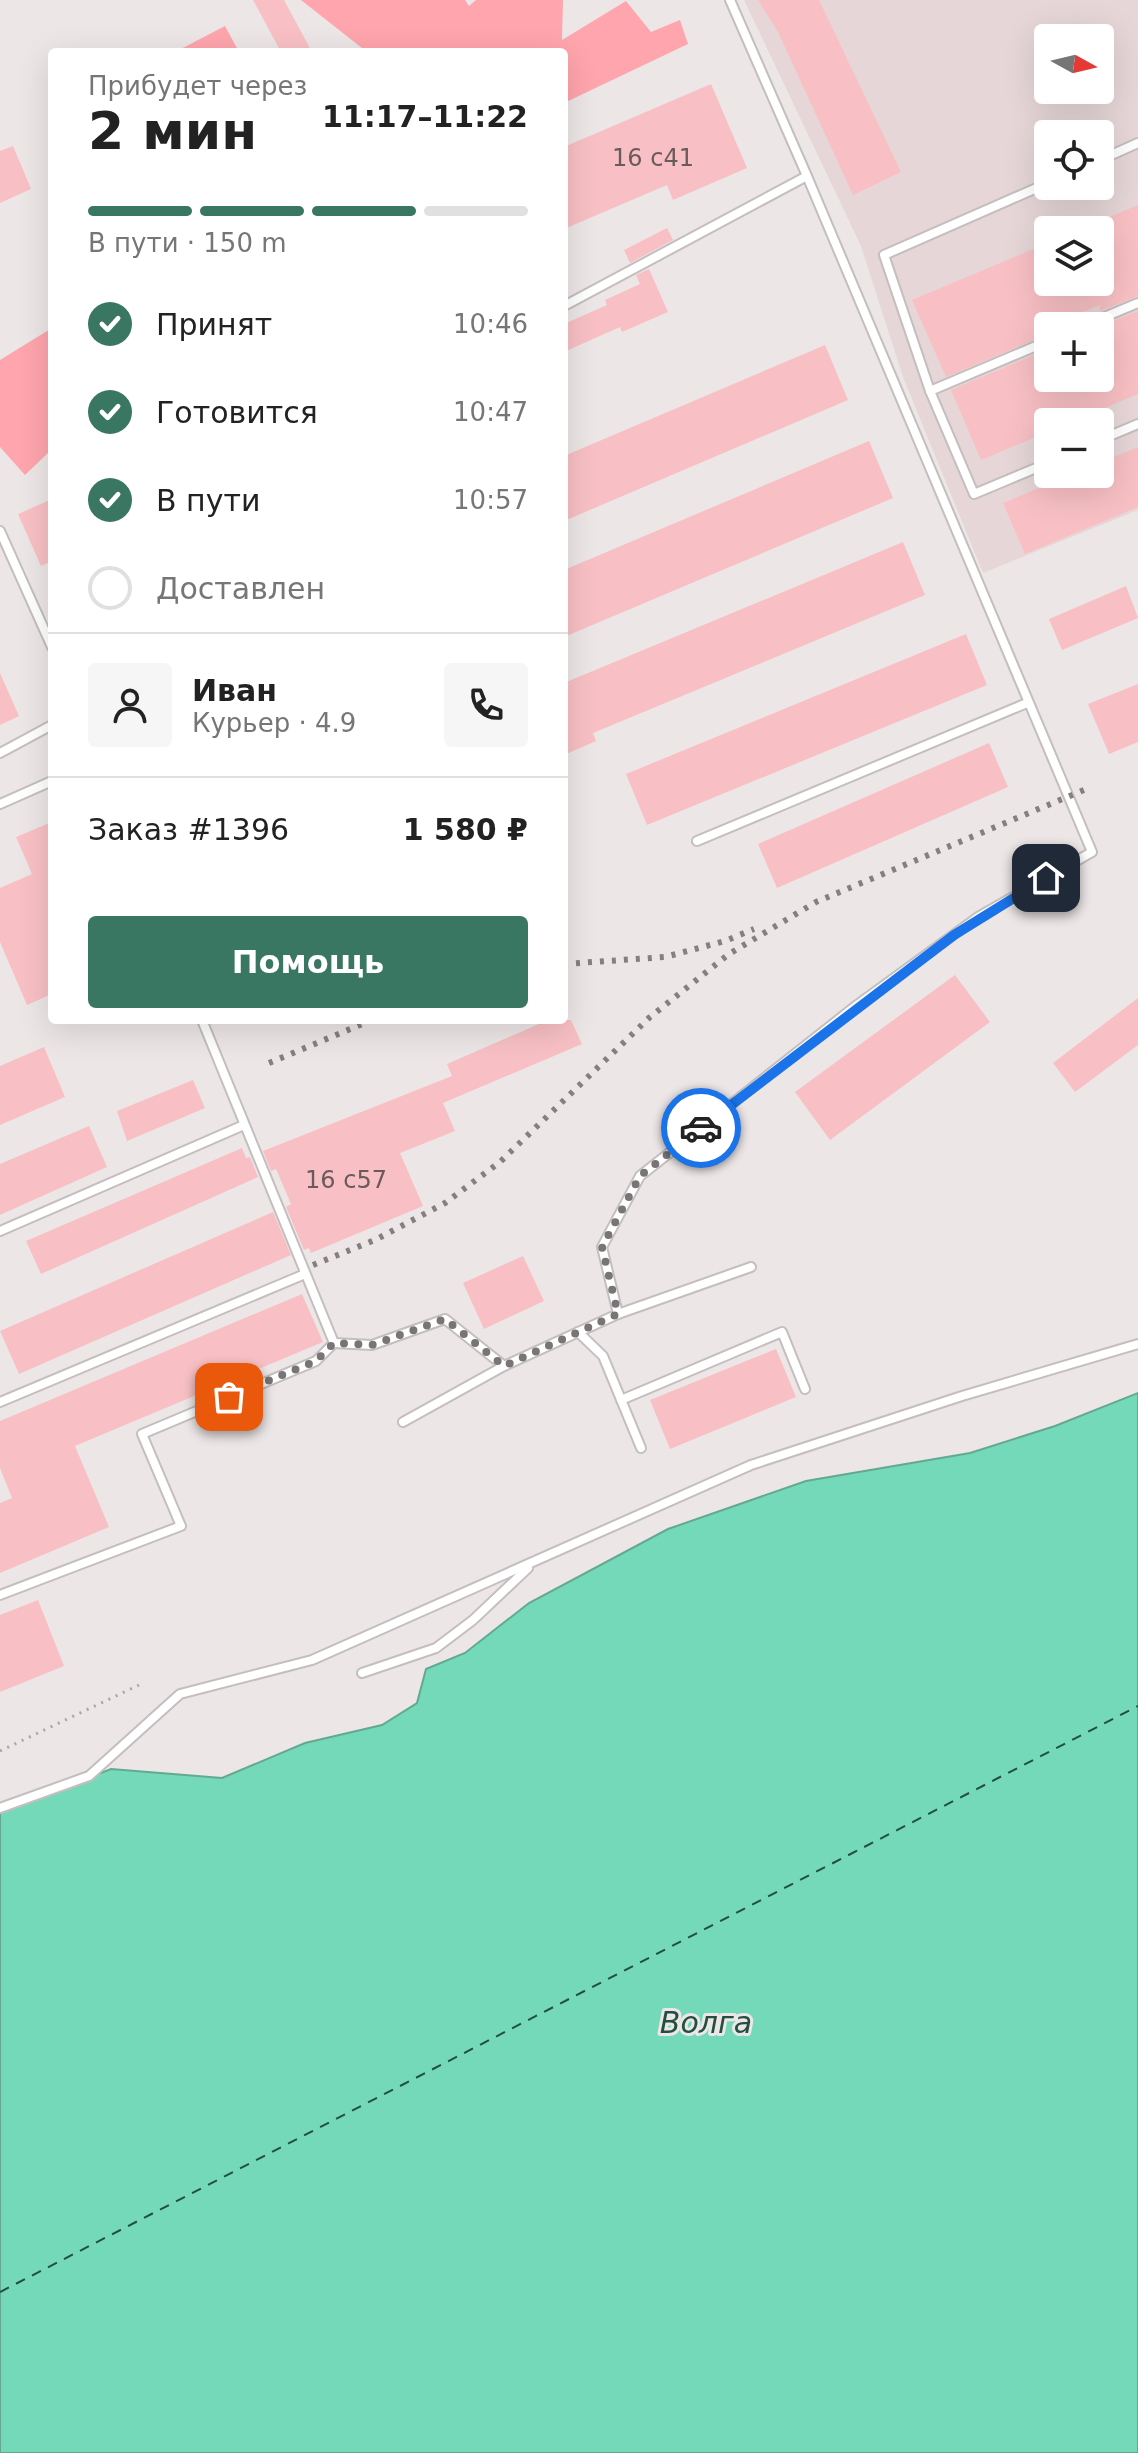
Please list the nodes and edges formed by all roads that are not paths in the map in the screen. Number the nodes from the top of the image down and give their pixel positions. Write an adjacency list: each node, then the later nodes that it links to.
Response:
1 (730, 0): 4 (lane)
2 (1138, 143): 3 (lane)
3 (1114, 154)
4 (807, 176): 7 (lane); 16 (lane)
5 (1034, 189): 10 (lane)
6 (1138, 303): 8 (lane)
7 (568, 304)
8 (1114, 313)
9 (1034, 347): 10 (lane)
10 (930, 391): 13 (lane)
11 (1138, 424): 12 (lane)
12 (1114, 434)
13 (1034, 469)
14 (0, 531): 15 (lane)
15 (48, 638)
16 (1027, 703): 21 (lane); 27 (lane)
17 (48, 727): 18 (lane)
18 (0, 753)
19 (48, 783): 20 (lane)
20 (0, 804)
21 (697, 841)
22 (204, 1024): 23 (lane)
23 (244, 1125): 24 (lane); 26 (lane)
24 (0, 1231)
25 (751, 1267): 27 (lane)
26 (305, 1274): 29 (lane); 34 (lane)
27 (618, 1314): 28 (lane)
28 (578, 1332): 31 (lane); 33 (lane)
29 (334, 1343): 31 (lane); 38 (lane)
30 (1138, 1344): 37 (lane)
31 (504, 1366): 35 (lane)
32 (805, 1389): 33 (lane)
33 (621, 1400): 36 (lane)
34 (0, 1402)
35 (403, 1422)
36 (641, 1448)
37 (534, 1562): 39 (lane); 40 (lane)
38 (0, 1595)
39 (362, 1673)
40 (0, 1808)

